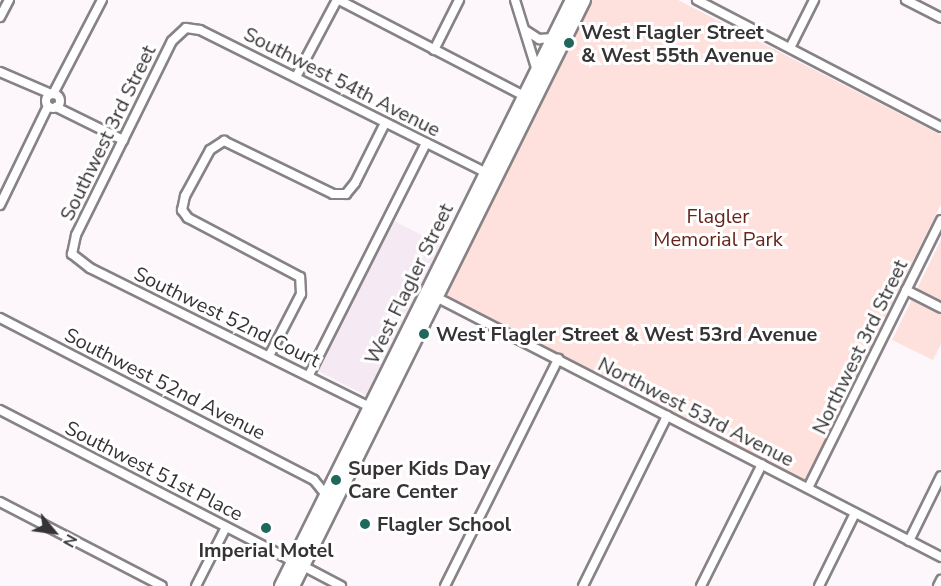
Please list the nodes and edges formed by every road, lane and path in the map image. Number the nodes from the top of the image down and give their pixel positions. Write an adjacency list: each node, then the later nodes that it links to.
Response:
1 (9, 0): 11 (street)
2 (102, 0): 23 (street)
3 (338, 0): 17 (street); 20 (street)
4 (459, 0): 17 (street)
5 (515, 0): 14 (street)
6 (572, 0): 15 (main road, West Flagler Street)
7 (584, 0): 21 (main road, West Flagler Street)
8 (697, 0): 16 (street)
9 (814, 0): 16 (street)
10 (906, 0): 12 (street)
11 (0, 17)
12 (941, 18)
13 (182, 30): 20 (street, Southwest 54th Avenue); 26 (street, Southwest 3rd Street)
14 (525, 30): 15 (street); 18 (street)
15 (554, 38): 18 (main road, West Flagler Street)
16 (790, 48): 25 (street)
17 (434, 50): 22 (street)
18 (537, 70): 21 (main road); 22 (main road, West Flagler Street)
19 (0, 72): 23 (street)
20 (296, 77): 24 (street, Southwest 54th Avenue)
21 (540, 89): 22 (main road, West Flagler Street)
22 (529, 99): 28 (main road, West Flagler Street); 30 (main road, West Flagler Street)
23 (52, 100): 26 (street); 29 (street)
24 (385, 123): 27 (street, Southwest 54th Avenue); 37 (street)
25 (941, 127)
26 (123, 140): 32 (street, Southwest 3rd Street)
27 (426, 142): 28 (street, Southwest 54th Avenue); 39 (street)
28 (487, 173): 30 (main road, West Flagler Street)
29 (1, 199)
30 (471, 215): 34 (main road, West Flagler Street); 34 (main road, West Flagler Street)
31 (941, 220): 33 (street, Northwest 3rd Street)
32 (72, 254): 37 (street, Southwest 52nd Court)
33 (906, 290): 35 (street); 48 (street, Northwest 3rd Street)
34 (432, 295): 38 (street, Northwest 53rd Avenue); 40 (main road, West Flagler Street); 43 (main road, West Flagler Street)
35 (941, 308)
36 (0, 318): 46 (street, Southwest 52nd Avenue)
37 (269, 356): 39 (street, Southwest 52nd Court)
38 (558, 359): 42 (street, Northwest 53rd Avenue); 62 (street)
39 (309, 375): 40 (street, Southwest 52nd Court)
40 (370, 407): 43 (main road); 47 (main road, West Flagler Street)
41 (0, 410): 52 (street, Southwest 51st Place)
42 (667, 416): 44 (street, Northwest 53rd Avenue); 63 (street)
43 (366, 437): 55 (main road, West Flagler Street)
44 (762, 464): 48 (street, Northwest 53rd Avenue); 64 (street)
45 (941, 476): 53 (street)
46 (314, 480): 47 (street, Southwest 52nd Avenue); 49 (street, Southwest 52nd Avenue)
47 (333, 481): 49 (main road, West Flagler Street)
48 (808, 488): 51 (street, Northwest 53rd Avenue)
49 (327, 495): 55 (main road, West Flagler Street)
50 (0, 502): 57 (street)
51 (855, 513): 53 (street, Northwest 53rd Avenue); 65 (street)
52 (226, 526): 55 (street, Southwest 51st Place); 58 (street)
53 (909, 540): 54 (street, Northwest 53rd Avenue)
54 (941, 557)
55 (298, 564): 59 (main road, West Flagler Street); 60 (main road, West Flagler Street); 61 (street, Southwest 51st Place)
56 (941, 580): 66 (street)
57 (162, 586)
58 (196, 586)
59 (281, 586)
60 (292, 586)
61 (341, 586)
62 (445, 586)
63 (583, 586)
64 (701, 586)
65 (819, 586)
66 (938, 586)

